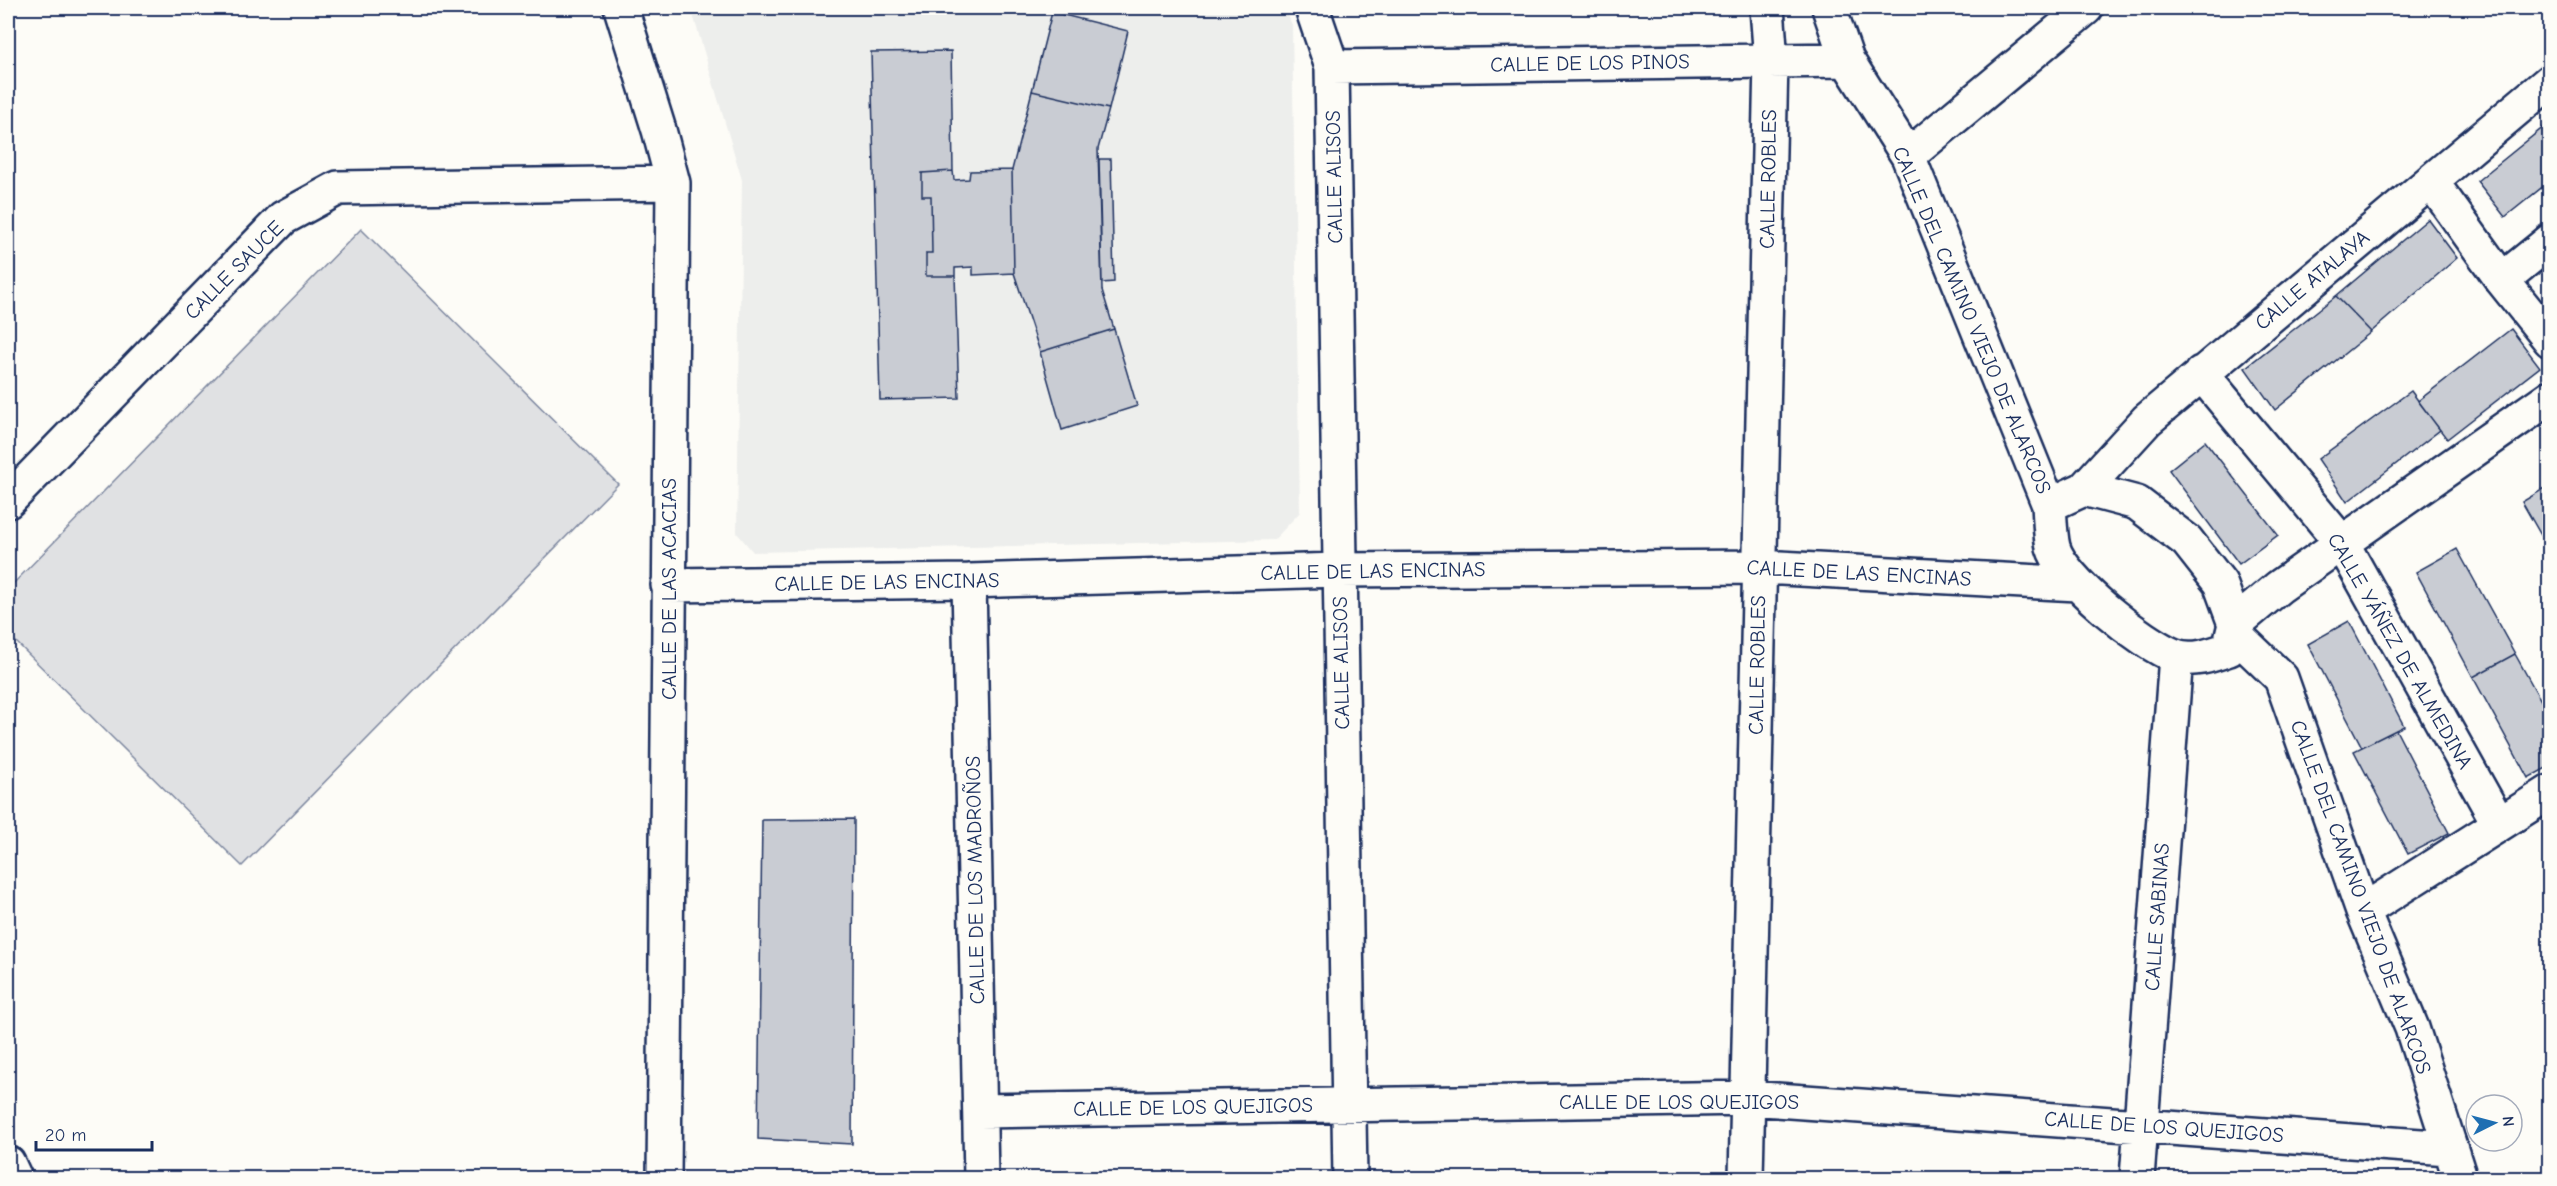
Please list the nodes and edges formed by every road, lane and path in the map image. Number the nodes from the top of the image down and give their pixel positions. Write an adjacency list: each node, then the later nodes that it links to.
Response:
1 (621, 8): 12 (main road, CALLE DE LAS ACACIAS)
2 (1312, 8): 8 (main road, CALLE ALISOS)
3 (1767, 8): 7 (main road, CALLE ROBLES)
4 (1829, 8): 6 (main road, CALLE DEL CAMINO VIEJO DE ALARCOS)
5 (2086, 8): 10 (main road)
6 (1848, 60): 7 (main road, CALLE DE LOS PINOS); 10 (main road, CALLE DEL CAMINO VIEJO DE ALARCOS)
7 (1771, 61): 8 (main road, CALLE DE LOS PINOS); 22 (main road, CALLE ROBLES)
8 (1332, 67): 23 (main road, CALLE ALISOS)
9 (2550, 81): 11 (main road, CALLE ATALAYA)
10 (1908, 156): 20 (main road, CALLE DEL CAMINO VIEJO DE ALARCOS)
11 (2431, 181): 14 (main road); 16 (main road, CALLE ATALAYA)
12 (672, 183): 19 (main road, CALLE SAUCE); 26 (main road, CALLE DE LAS ACACIAS)
13 (2550, 241): 14 (main road)
14 (2502, 280): 15 (main road)
15 (2550, 340)
16 (2201, 373): 18 (main road, CALLE ATALAYA); 21 (main road, CALLE YÁÑEZ DE ALMEDINA)
17 (2550, 397): 21 (main road)
18 (2084, 489): 20 (main road); 27 (main road)
19 (8, 501)
20 (2049, 505): 25 (main road, CALLE DEL CAMINO VIEJO DE ALARCOS)
21 (2342, 543): 27 (main road); 30 (main road, CALLE YÁÑEZ DE ALMEDINA)
22 (1760, 567): 23 (main road, CALLE DE LAS ENCINAS); 25 (main road, CALLE DE LAS ENCINAS); 32 (main road, CALLE ROBLES)
23 (1339, 570): 24 (main road, CALLE DE LAS ENCINAS); 33 (main road, CALLE ALISOS)
24 (969, 581): 26 (main road, CALLE DE LAS ENCINAS); 34 (main road, CALLE DE LOS MADROÑOS)
25 (2078, 584): 28 (main road, CALLE DEL CAMINO VIEJO DE ALARCOS)
26 (668, 585): 39 (main road, CALLE DE LAS ACACIAS)
27 (2235, 629): 28 (main road); 31 (main road, CALLE DEL CAMINO VIEJO DE ALARCOS)
28 (2176, 656): 35 (main road, CALLE SABINAS)
29 (2550, 792): 30 (main road)
30 (2499, 824): 31 (main road)
31 (2363, 911): 36 (main road, CALLE DEL CAMINO VIEJO DE ALARCOS)
32 (1748, 1098): 33 (main road, CALLE DE LOS QUEJIGOS); 35 (main road, CALLE DE LOS QUEJIGOS); 42 (main road, CALLE ROBLES)
33 (1347, 1105): 34 (main road, CALLE DE LOS QUEJIGOS); 41 (main road, CALLE ALISOS)
34 (980, 1111): 40 (main road, CALLE DE LOS MADROÑOS)
35 (2141, 1126): 36 (main road, CALLE DE LOS QUEJIGOS); 43 (main road, CALLE SABINAS)
36 (2449, 1148): 44 (main road, CALLE DEL CAMINO VIEJO DE ALARCOS)
37 (8, 1163): 38 (main road)
38 (15, 1179)
39 (664, 1179)
40 (981, 1179)
41 (1350, 1179)
42 (1746, 1179)
43 (2137, 1179)
44 (2460, 1179)

